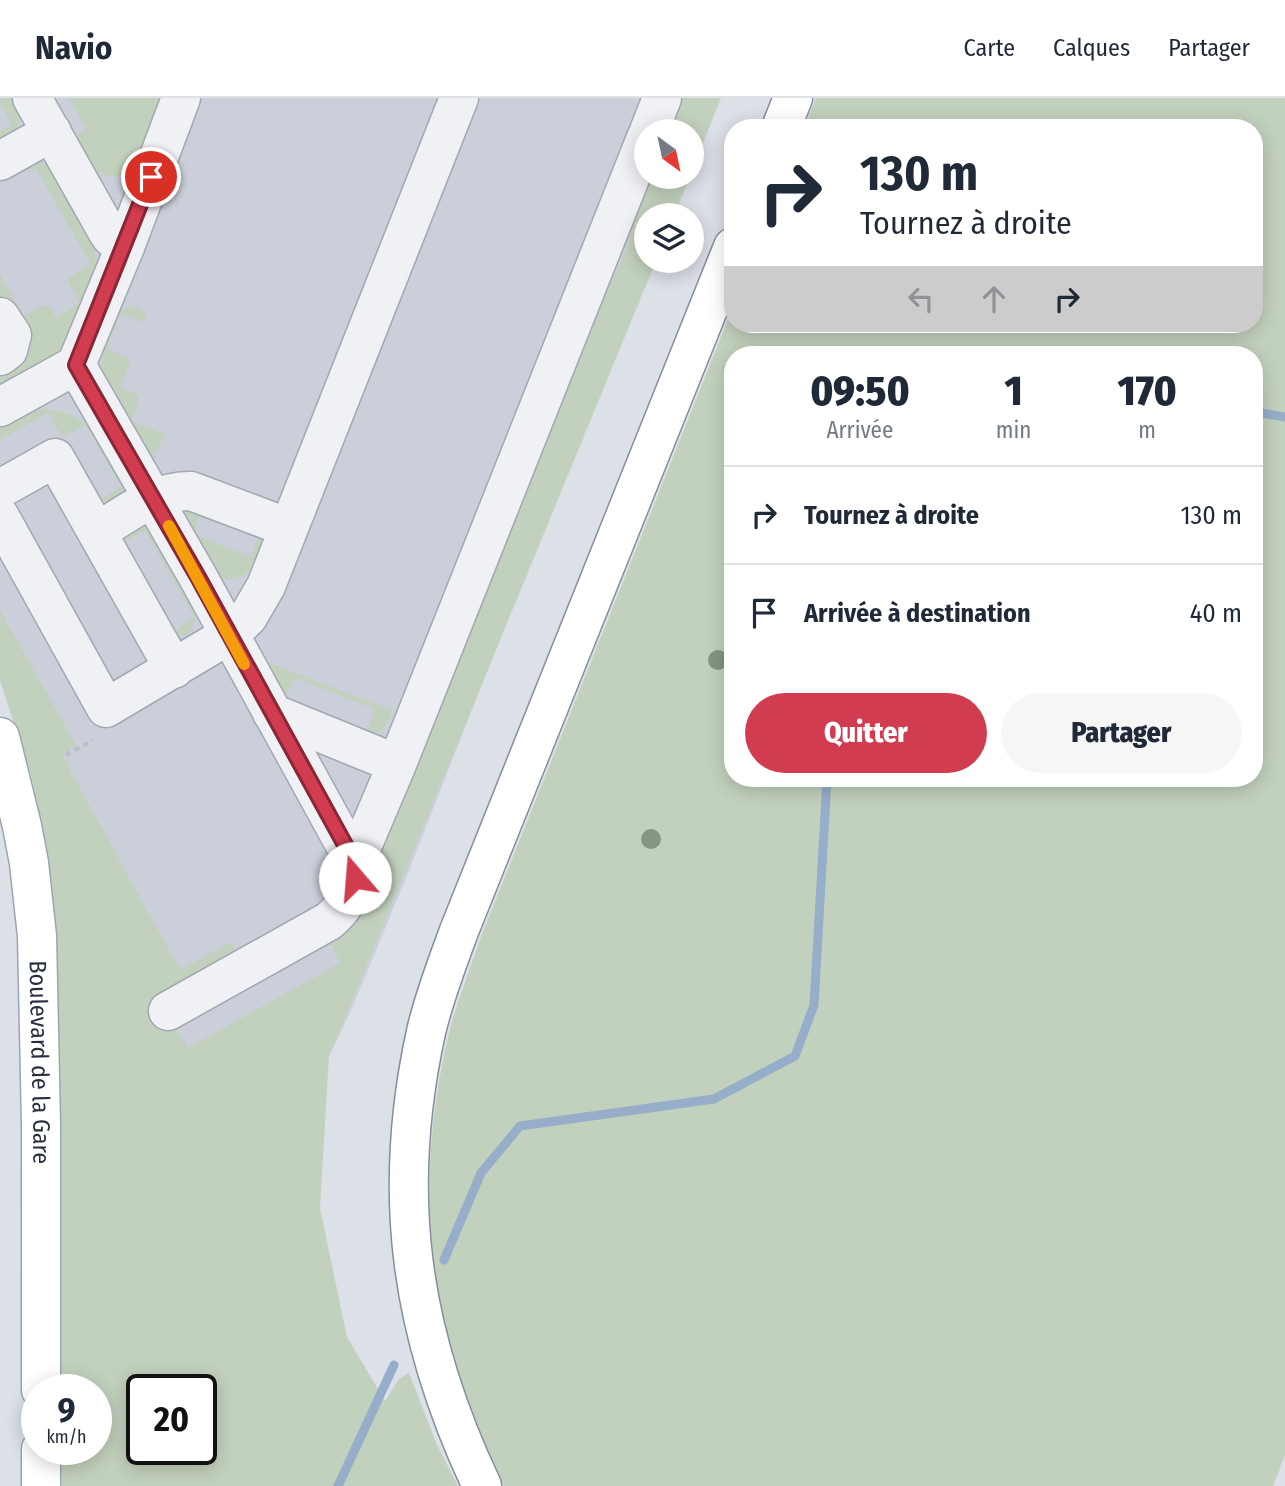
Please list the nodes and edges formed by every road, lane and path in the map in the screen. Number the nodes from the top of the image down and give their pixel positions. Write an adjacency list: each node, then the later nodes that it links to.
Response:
1 (32, 98): 8 (lane)
2 (181, 98): 11 (lane)
3 (459, 98): 20 (lane)
4 (662, 98): 6 (lane)
5 (793, 98): 7 (main road)
6 (654, 119)
7 (785, 119)
8 (52, 132): 9 (lane); 11 (lane)
9 (0, 161)
10 (634, 168): 26 (lane)
11 (125, 247): 15 (lane)
12 (724, 269): 32 (main road)
13 (0, 317): 14 (lane)
14 (0, 356)
15 (76, 365): 16 (lane); 18 (lane)
16 (0, 407)
17 (0, 489): 21 (lane)
18 (153, 499): 20 (lane); 21 (lane); 22 (lane)
19 (0, 517): 23 (lane)
20 (289, 528): 22 (lane)
21 (97, 532): 23 (lane)
22 (229, 635): 23 (lane); 24 (lane)
23 (174, 669)
24 (272, 713): 26 (lane); 27 (lane)
25 (0, 737): 29 (main road, Boulevard de la Gare)
26 (397, 764): 27 (lane)
27 (355, 863): 28 (lane)
28 (168, 1012)
29 (41, 1374)
30 (41, 1465): 31 (main road)
31 (41, 1486)
32 (482, 1486)

